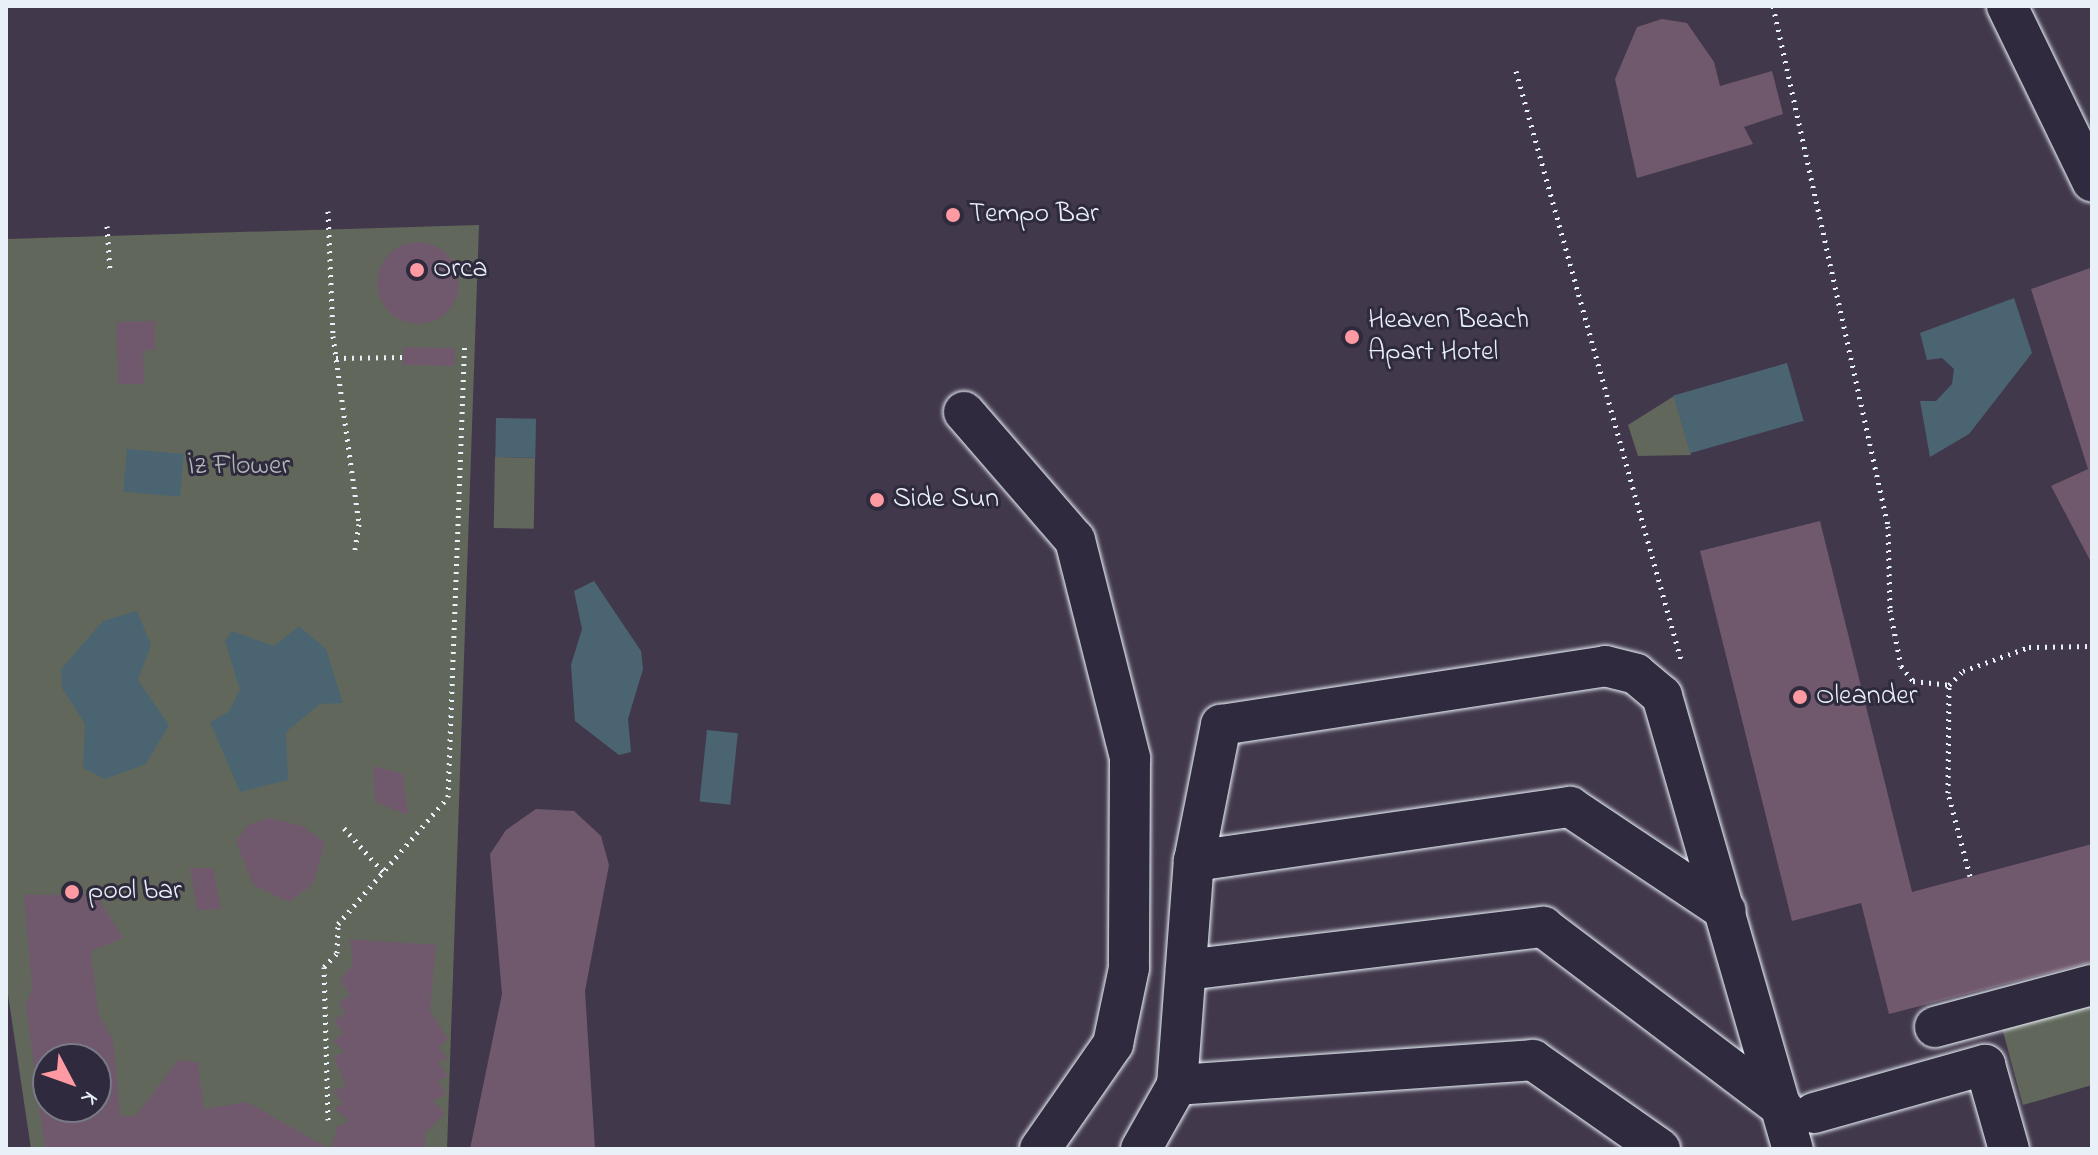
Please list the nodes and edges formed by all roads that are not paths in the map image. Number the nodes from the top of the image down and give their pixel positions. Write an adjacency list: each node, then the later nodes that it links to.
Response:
1 (2007, 6): 2 (street)
2 (2092, 181)
3 (964, 412): 11 (street)
4 (1194, 861): 5 (street); 5 (street); 6 (street)
5 (1726, 911): 10 (street)
6 (1186, 970): 9 (street); 10 (street)
7 (2092, 985): 8 (street)
8 (1935, 1027)
9 (1177, 1085): 12 (street); 13 (street)
10 (1799, 1111): 14 (street); 15 (street)
11 (1040, 1149)
12 (1141, 1149)
13 (1660, 1149)
14 (1793, 1149)
15 (2009, 1149)

